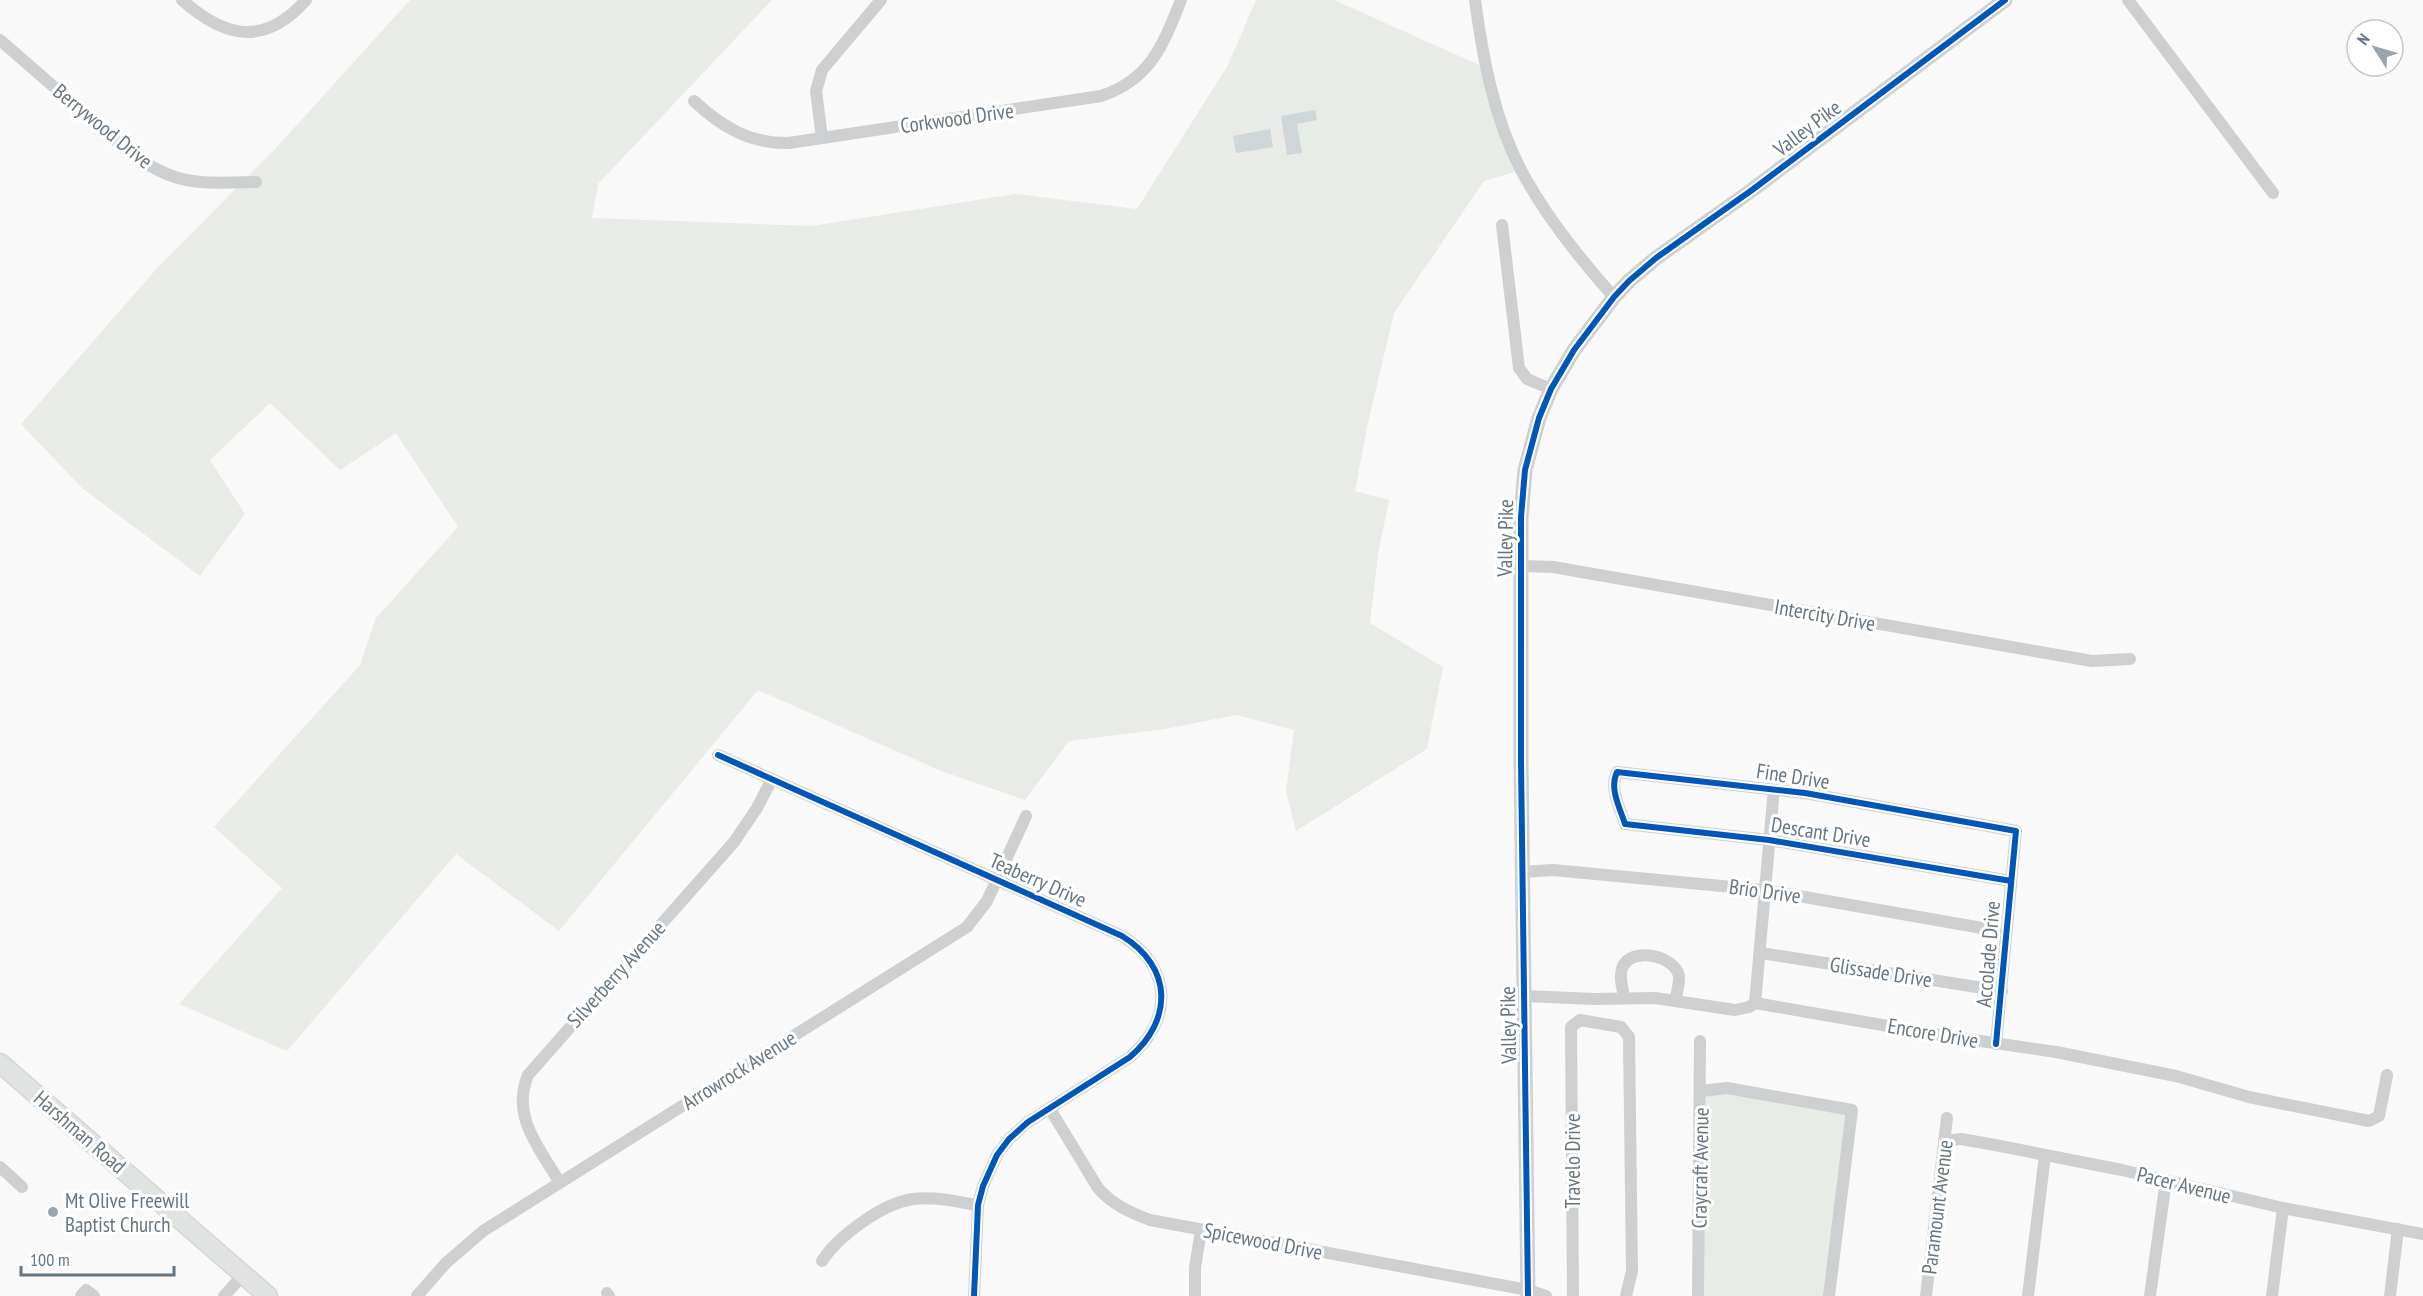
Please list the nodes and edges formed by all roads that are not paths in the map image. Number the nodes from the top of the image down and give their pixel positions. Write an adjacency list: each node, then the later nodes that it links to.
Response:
1 (182, 0): 2 (street)
2 (306, 0)
3 (881, 0): 10 (street)
4 (1181, 0): 10 (street, Corkwood Drive)
5 (1475, 0): 14 (street)
6 (2005, 0): 14 (street, Valley Pike)
7 (2128, 0): 12 (street)
8 (0, 40): 11 (street, Berrywood Drive)
9 (694, 100): 10 (street, Corkwood Drive)
10 (822, 138)
11 (256, 182)
12 (2273, 193)
13 (1502, 225): 15 (street)
14 (1614, 297): 15 (street, Valley Pike)
15 (1551, 389): 16 (street, Valley Pike)
16 (1521, 566): 17 (street, Intercity Drive); 25 (street, Valley Pike)
17 (2130, 659)
18 (718, 754): 19 (street, Teaberry Drive)
19 (772, 779): 26 (street, Teaberry Drive); 47 (street, Silverberry Avenue)
20 (1774, 789): 22 (street, Fine Drive); 23 (street, Fine Drive); 24 (street)
21 (1026, 816): 26 (street, Arrowrock Avenue)
22 (1625, 824): 24 (street, Descant Drive)
23 (2016, 831): 27 (street, Accolade Drive)
24 (1769, 840): 27 (street, Descant Drive); 28 (street)
25 (1522, 872): 28 (street, Brio Drive); 32 (street, Valley Pike)
26 (997, 881): 41 (street, Teaberry Drive); 47 (street, Arrowrock Avenue)
27 (2011, 881): 29 (street, Accolade Drive)
28 (1764, 890): 29 (street, Brio Drive); 30 (street)
29 (2005, 932): 31 (street, Accolade Drive)
30 (1761, 953): 31 (street, Glissade Drive); 35 (street)
31 (2002, 991): 37 (street, Accolade Drive)
32 (1524, 996): 33 (street, Encore Drive); 56 (street, Valley Pike)
33 (1624, 997): 34 (street, Encore Drive); 34 (street)
34 (1676, 1000): 35 (street, Encore Drive)
35 (1755, 1003): 37 (street, Encore Drive)
36 (1700, 1041): 40 (street, Craycraft Avenue)
37 (1996, 1044): 39 (street, Encore Drive)
38 (0, 1063): 55 (main road, Harshman Road)
39 (2387, 1075)
40 (1701, 1091): 65 (street, Craycraft Avenue); 66 (street)
41 (1050, 1109): 49 (street, Teaberry Drive); 52 (street, Spicewood Drive)
42 (1947, 1118): 43 (street, Paramount Avenue)
43 (1944, 1142): 44 (street, Pacer Avenue); 67 (street, Paramount Avenue)
44 (2045, 1155): 46 (street, Pacer Avenue); 68 (street)
45 (0, 1167): 48 (street)
46 (2166, 1180): 50 (street, Pacer Avenue); 69 (street)
47 (560, 1181): 59 (street, Arrowrock Avenue)
48 (22, 1187)
49 (978, 1205): 54 (street); 60 (street, Teaberry Drive)
50 (2283, 1208): 51 (street, Pacer Avenue); 70 (street)
51 (2398, 1229): 53 (street, Pacer Avenue); 71 (street)
52 (1201, 1230): 56 (street, Spicewood Drive); 61 (street)
53 (2423, 1234)
54 (822, 1261)
55 (243, 1275): 57 (street); 58 (main road, Harshman Road)
56 (1528, 1293): 62 (street, Spicewood Drive)
57 (224, 1296)
58 (268, 1296)
59 (417, 1296)
60 (974, 1296)
61 (1195, 1296)
62 (1546, 1296)
63 (1573, 1296): 64 (street, Travelo Drive)
64 (1626, 1296)
65 (1698, 1296)
66 (1829, 1296)
67 (1926, 1296)
68 (2028, 1296)
69 (2150, 1296)
70 (2272, 1296)
71 (2390, 1296)

